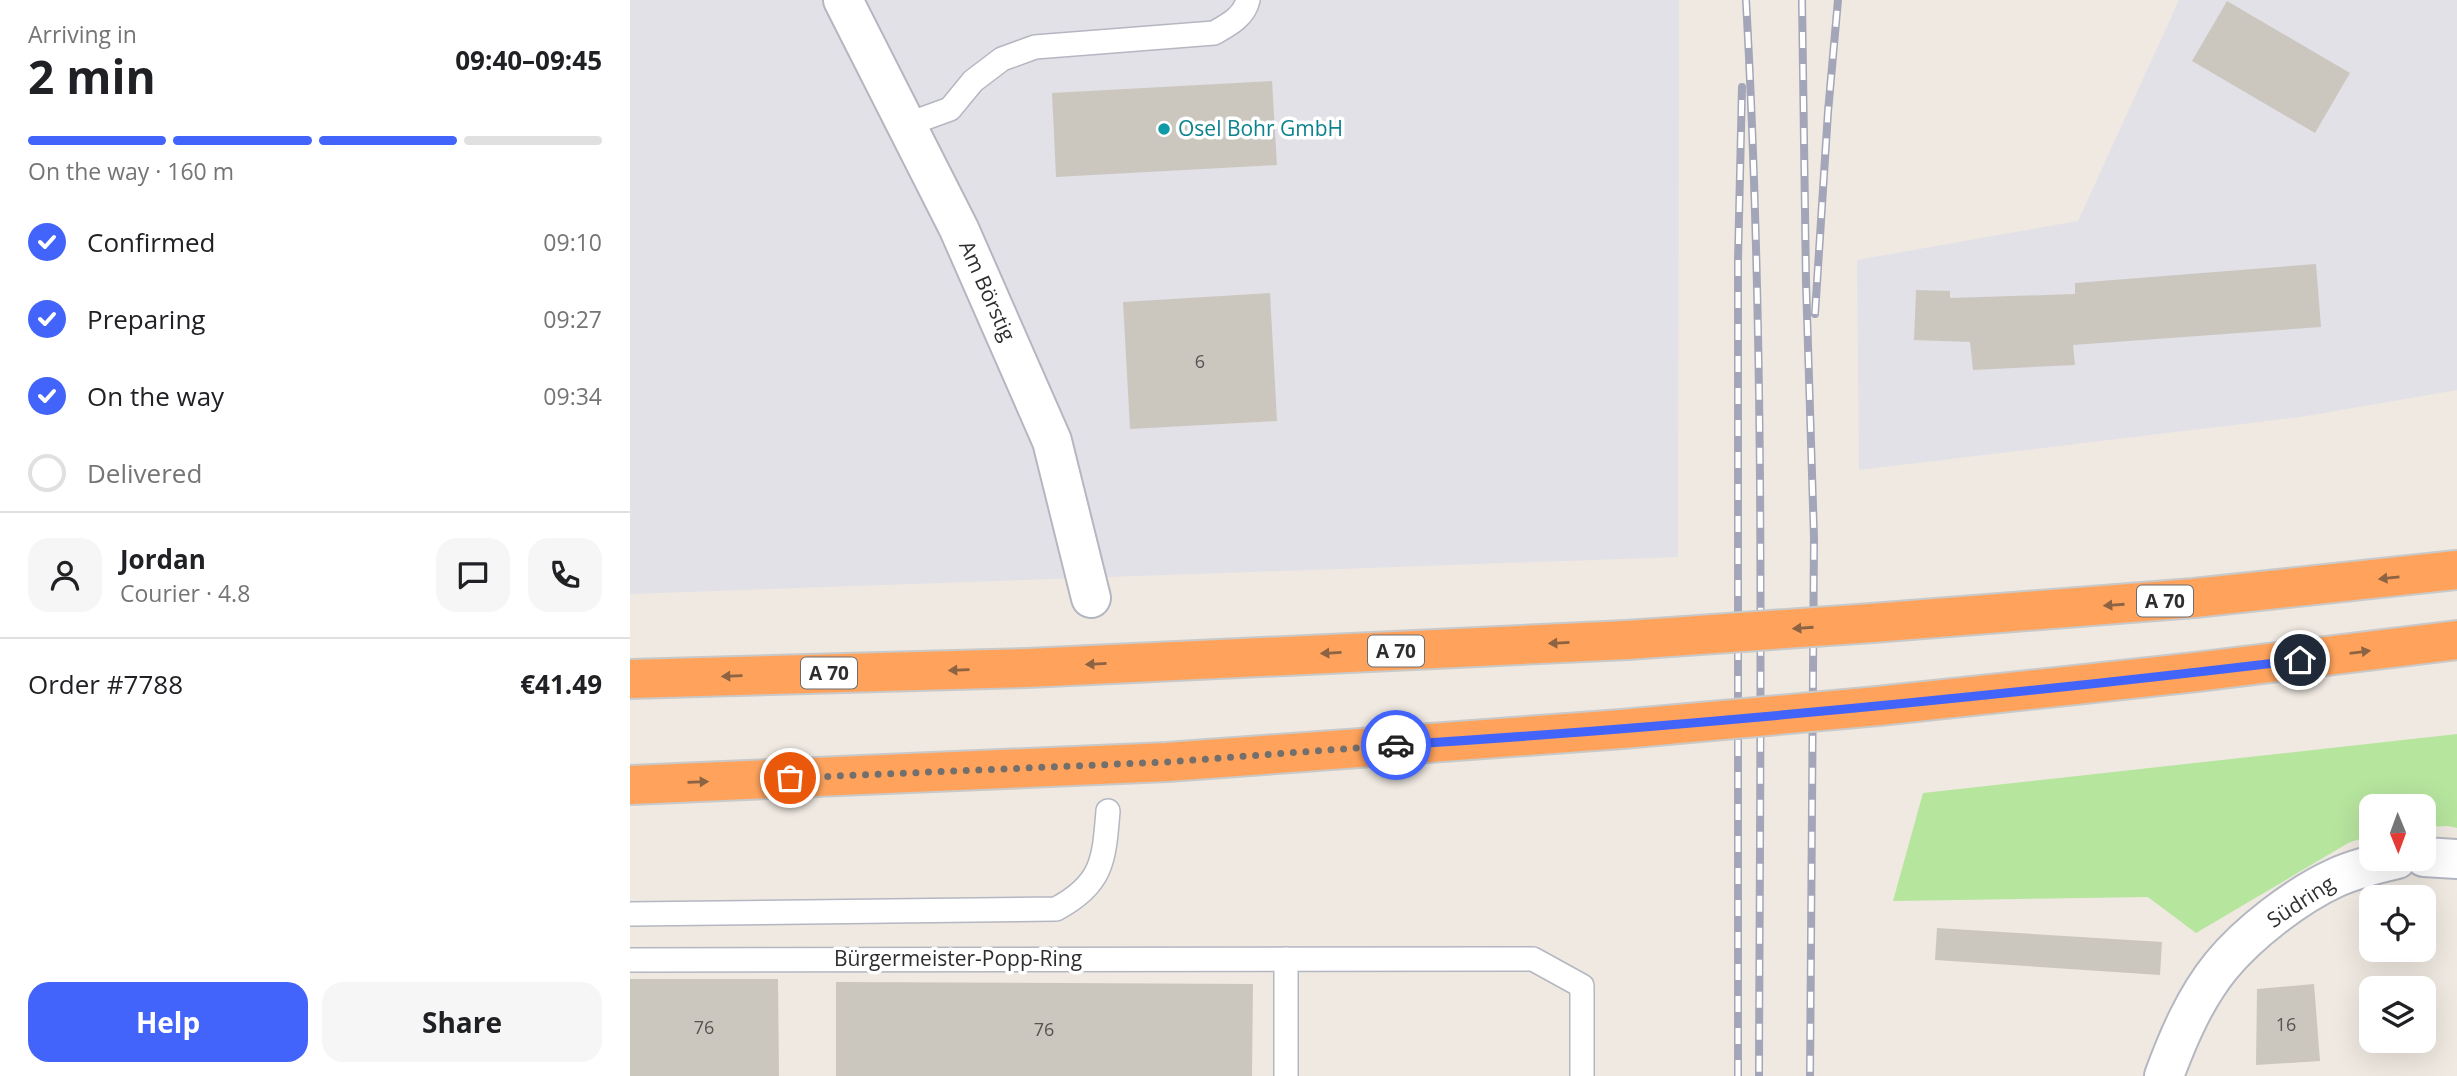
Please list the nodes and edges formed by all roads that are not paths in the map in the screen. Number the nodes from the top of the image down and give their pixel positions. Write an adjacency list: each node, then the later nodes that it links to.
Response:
1 (843, 0): 3 (street, Am Börstig)
2 (1248, 0): 3 (lane)
3 (906, 125): 5 (street, Am Börstig)
4 (2457, 570): 7 (highway, A 70, one-way to 7, bridge)
5 (1091, 598)
6 (2457, 640): 8 (highway, one-way to 6, bridge)
7 (630, 678)
8 (630, 785)
9 (1108, 811): 13 (lane)
10 (2436, 858): 11 (street)
11 (2457, 859)
12 (2359, 869): 18 (street, Südring)
13 (630, 915)
14 (1286, 959): 15 (lane, Bürgermeister-Popp-Ring); 16 (lane); 17 (lane, Bürgermeister-Popp-Ring)
15 (630, 960)
16 (1286, 1076)
17 (1582, 1076)
18 (2164, 1076)

